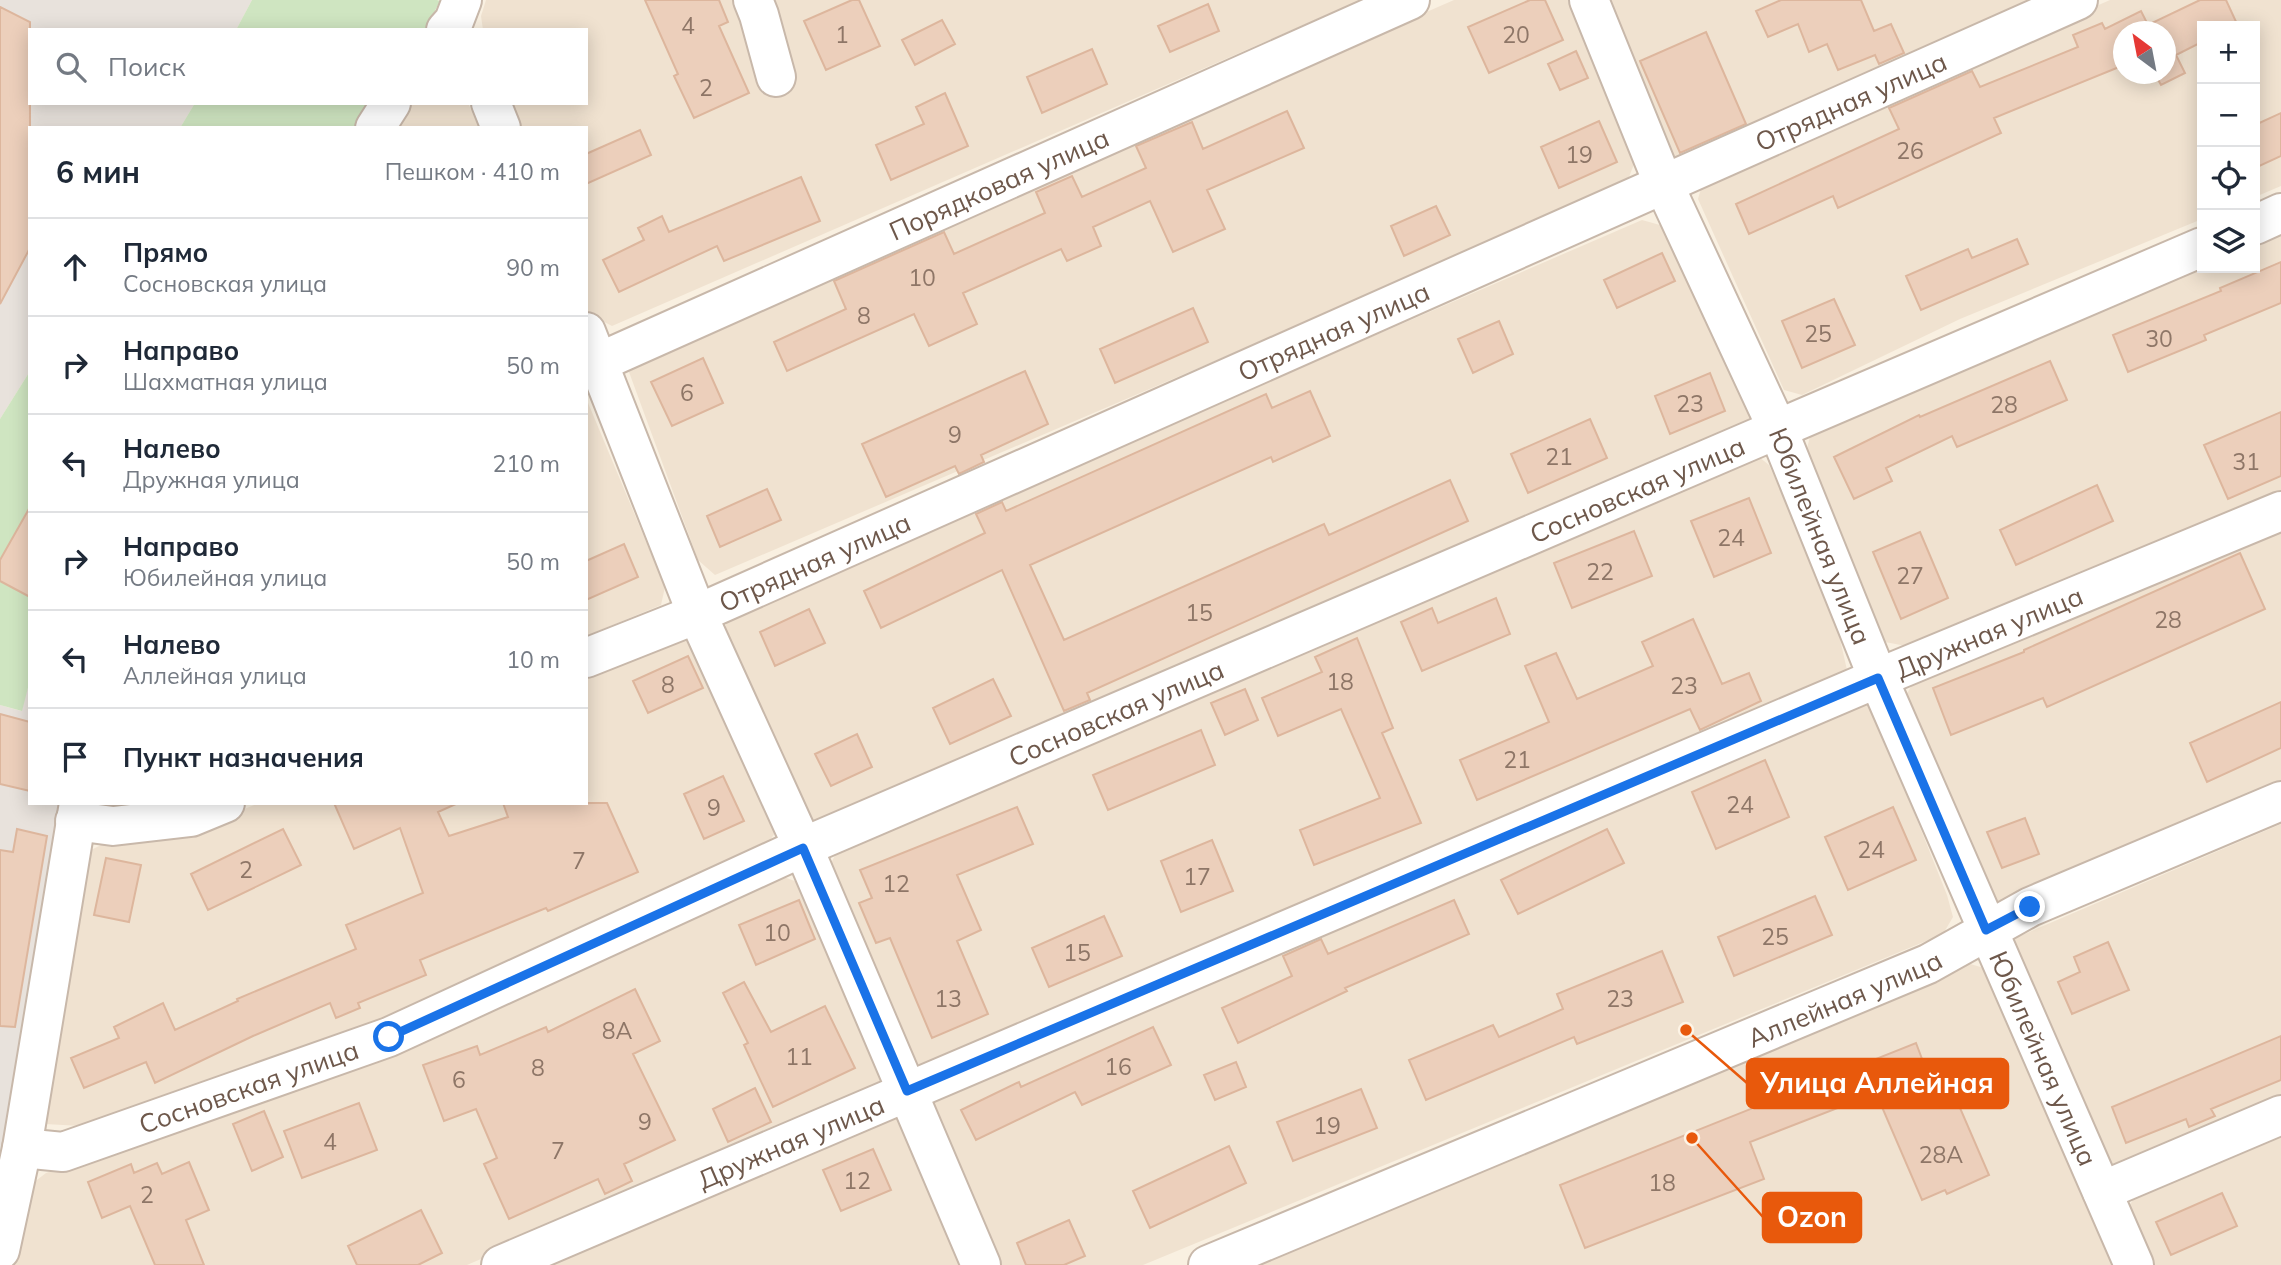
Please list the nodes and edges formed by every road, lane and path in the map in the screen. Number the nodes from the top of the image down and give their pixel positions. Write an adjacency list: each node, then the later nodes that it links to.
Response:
1 (753, 0): 5 (street)
2 (1410, 0): 14 (street, Порядковая улица)
3 (1589, 0): 10 (street, Юбилейная улица)
4 (2078, 0): 10 (street, Отрядная улица)
5 (776, 77)
6 (390, 105): 8 (street)
7 (492, 105): 9 (street)
8 (376, 126)
9 (500, 126)
10 (1664, 185): 15 (street, Юбилейная улица); 17 (street, Отрядная улица)
11 (2281, 213): 12 (street)
12 (2260, 223)
13 (2197, 249): 15 (street, Сосновская улица)
14 (591, 355): 17 (street)
15 (1778, 430): 19 (street, Юбилейная улица); 23 (street, Сосновская улица)
16 (2281, 511): 19 (street, Дружная улица)
17 (697, 614): 18 (street, Отрядная улица); 23 (street)
18 (588, 657)
19 (1878, 678): 24 (street, Юбилейная улица); 25 (street, Дружная улица)
20 (2281, 801): 24 (street, Аллейная улица)
21 (220, 805): 22 (street)
22 (77, 812): 27 (street)
23 (803, 848): 25 (street); 27 (street, Сосновская улица)
24 (1986, 930): 28 (street, Юбилейная улица); 32 (street, Аллейная улица)
25 (907, 1091): 30 (street, Дружная улица); 31 (street)
26 (2281, 1115): 28 (street)
27 (22, 1149): 29 (street)
28 (2102, 1191): 33 (street, Юбилейная улица)
29 (0, 1250)
30 (501, 1265)
31 (981, 1265)
32 (1208, 1265)
33 (2134, 1265)

